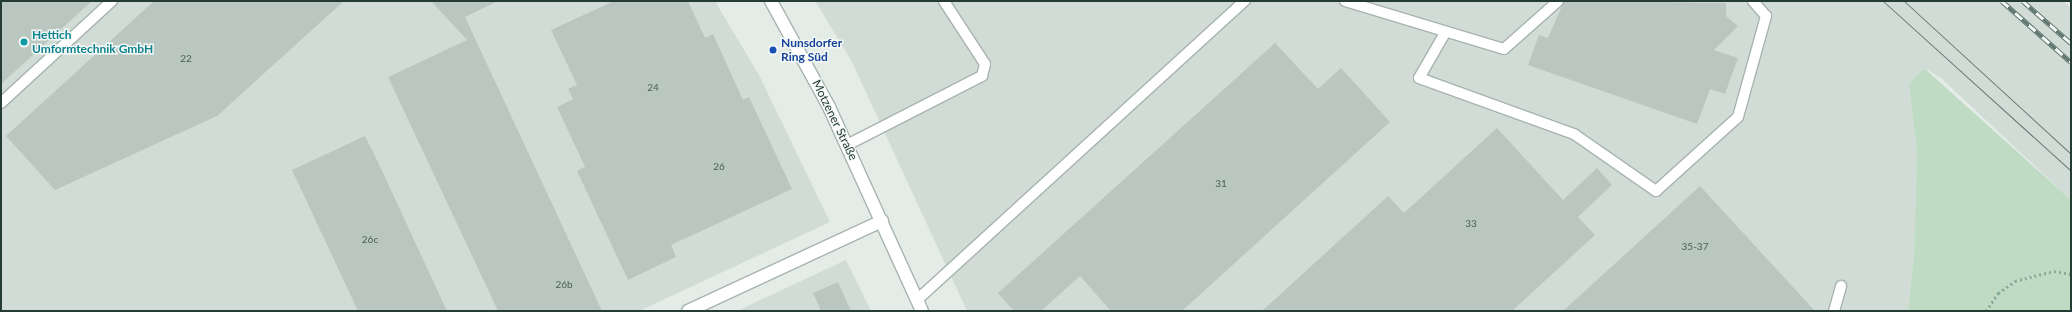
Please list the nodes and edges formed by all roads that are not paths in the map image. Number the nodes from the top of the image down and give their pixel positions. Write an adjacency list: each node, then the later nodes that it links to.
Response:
1 (112, 1): 9 (lane)
2 (771, 1): 10 (street, Motzener Straße)
3 (944, 1): 10 (lane)
4 (1245, 1): 13 (lane)
5 (1345, 1): 8 (lane)
6 (1558, 1): 8 (lane)
7 (1753, 1): 8 (lane)
8 (1445, 33)
9 (1, 103)
10 (847, 145): 11 (street, Motzener Straße)
11 (882, 221): 13 (street, Motzener Straße); 14 (street)
12 (1841, 286): 15 (lane)
13 (919, 306)
14 (688, 311)
15 (1834, 311)

